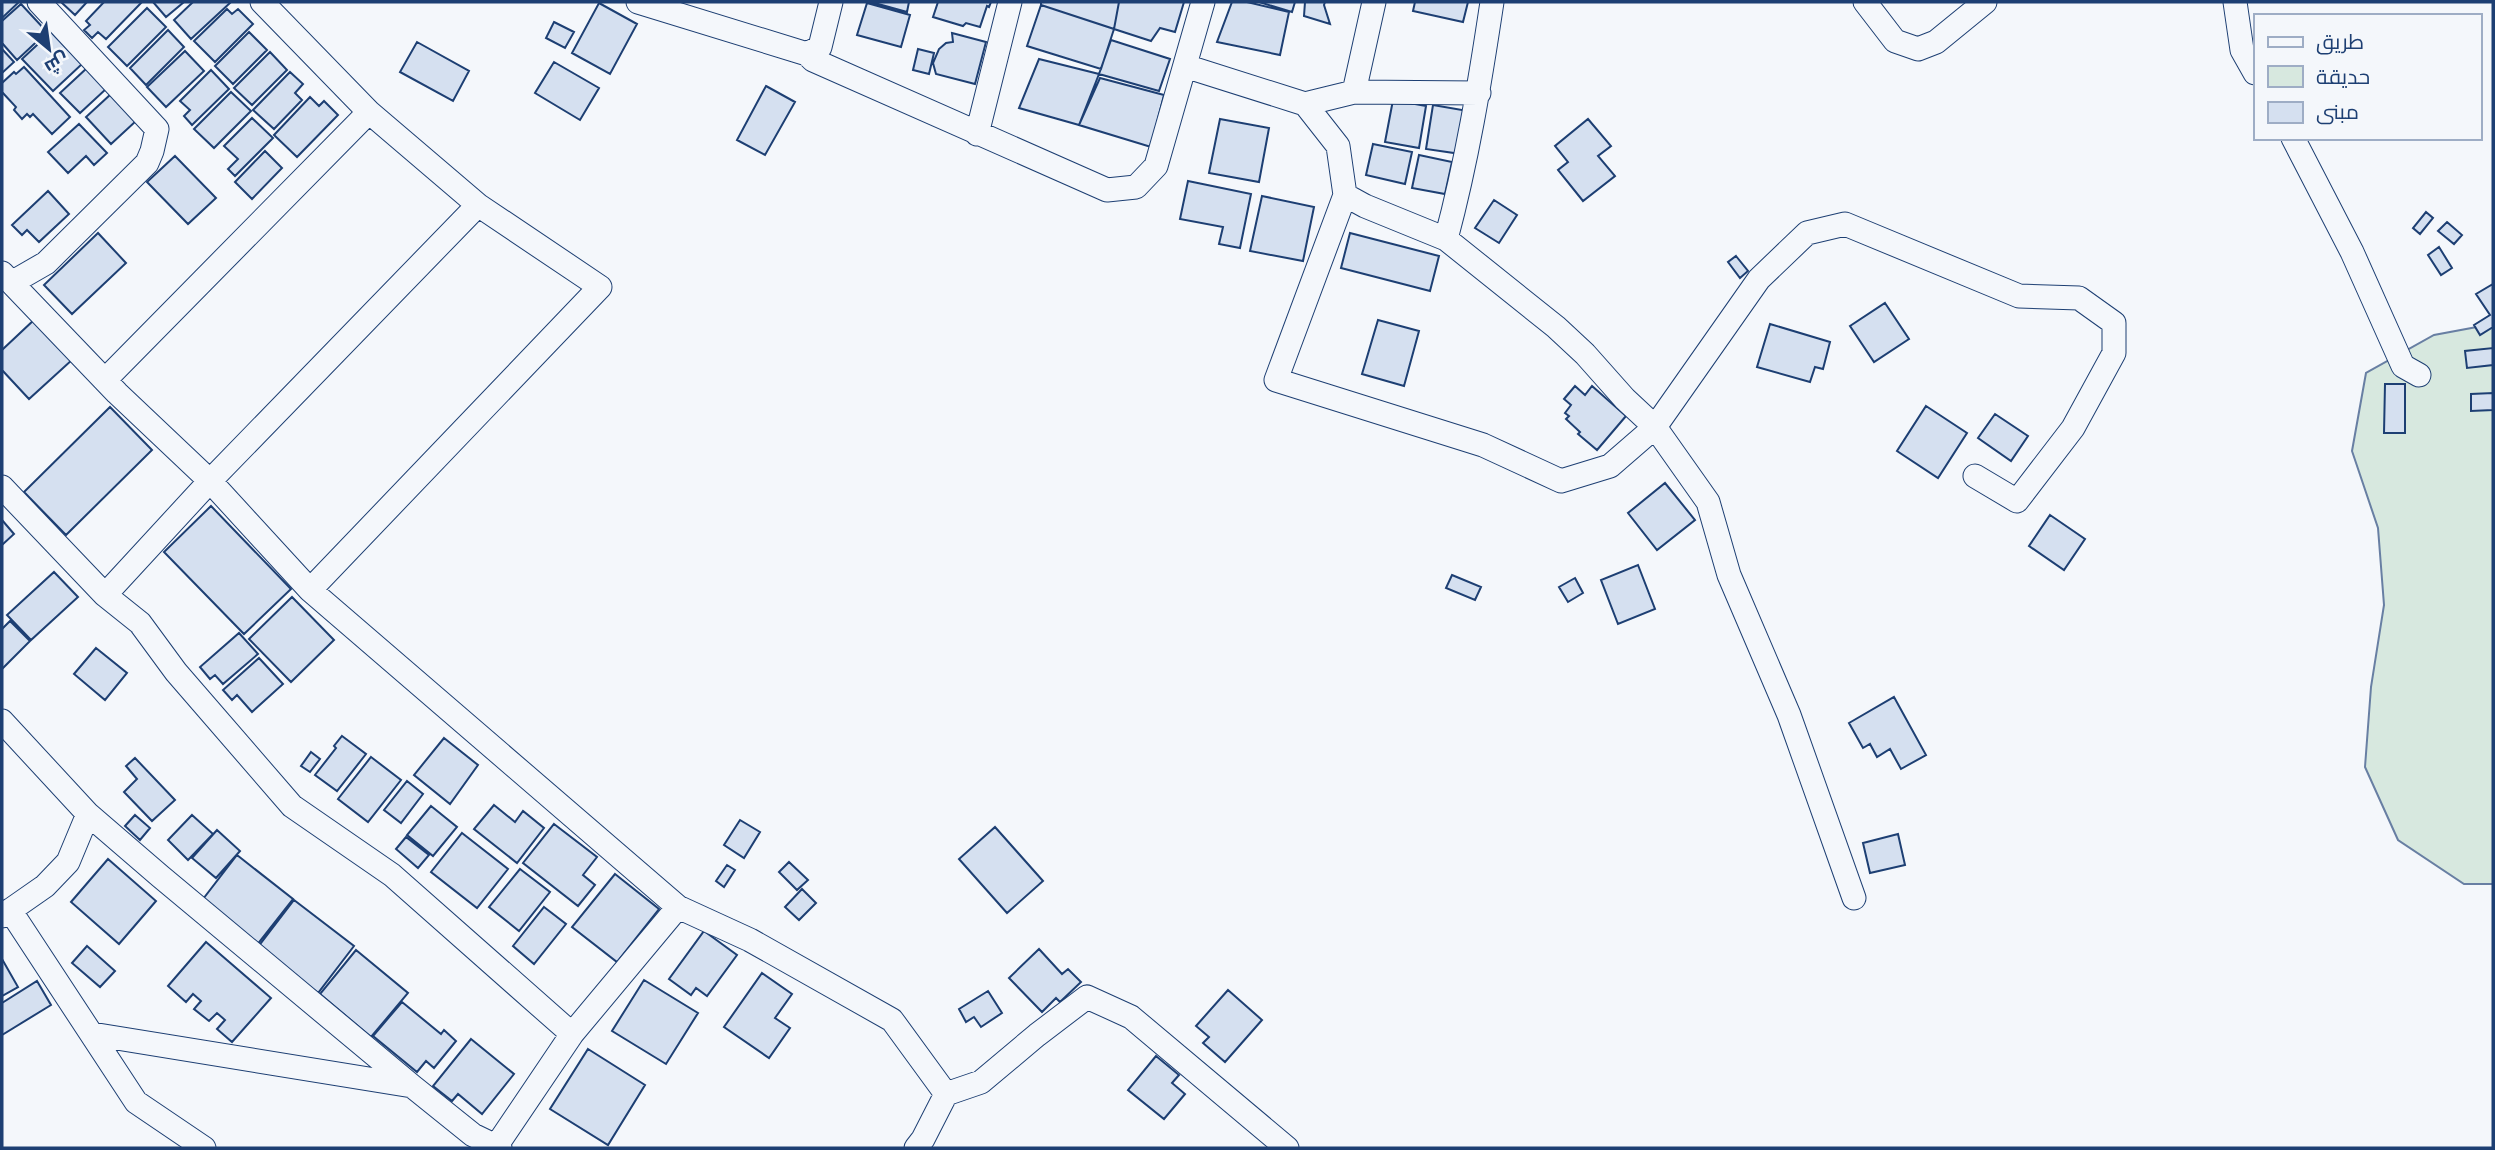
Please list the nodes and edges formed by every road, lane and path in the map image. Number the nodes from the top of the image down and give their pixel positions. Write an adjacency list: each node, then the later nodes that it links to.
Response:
1 (39, 2): 24 (street)
2 (262, 2): 18 (street)
3 (638, 2): 12 (street)
4 (831, 2): 12 (street)
5 (1010, 2): 19 (street)
6 (1203, 2): 13 (street)
7 (1374, 2): 15 (street)
8 (1492, 2): 16 (street)
9 (1865, 2): 10 (street)
10 (1985, 2)
11 (2235, 2): 14 (street)
12 (807, 54): 19 (street)
13 (1185, 66): 17 (street); 19 (street)
14 (2254, 71)
15 (1354, 92): 16 (street); 17 (street)
16 (1479, 93): 23 (street)
17 (1305, 104): 21 (street)
18 (369, 112): 22 (street); 26 (street)
19 (977, 134)
20 (2294, 140): 25 (street)
21 (1345, 195): 23 (street); 27 (street)
22 (478, 205): 29 (street); 31 (street)
23 (1446, 239): 27 (street)
24 (7, 278): 26 (street)
25 (2419, 375)
26 (105, 380): 29 (street)
27 (1655, 427): 28 (street); 35 (street)
28 (1975, 476)
29 (211, 481): 31 (street); 32 (street)
30 (2, 487): 32 (street)
31 (310, 590): 36 (street)
32 (105, 594): 39 (street)
33 (2, 721): 34 (street)
34 (88, 814): 37 (street); 40 (street)
35 (1854, 898)
36 (678, 908): 39 (street); 41 (street)
37 (6, 913): 38 (street)
38 (92, 1034): 40 (street); 42 (street)
39 (572, 1034): 43 (street)
40 (412, 1086): 43 (street)
41 (946, 1094): 44 (street); 45 (street)
42 (204, 1148)
43 (497, 1148)
44 (916, 1148)
45 (1287, 1148)

